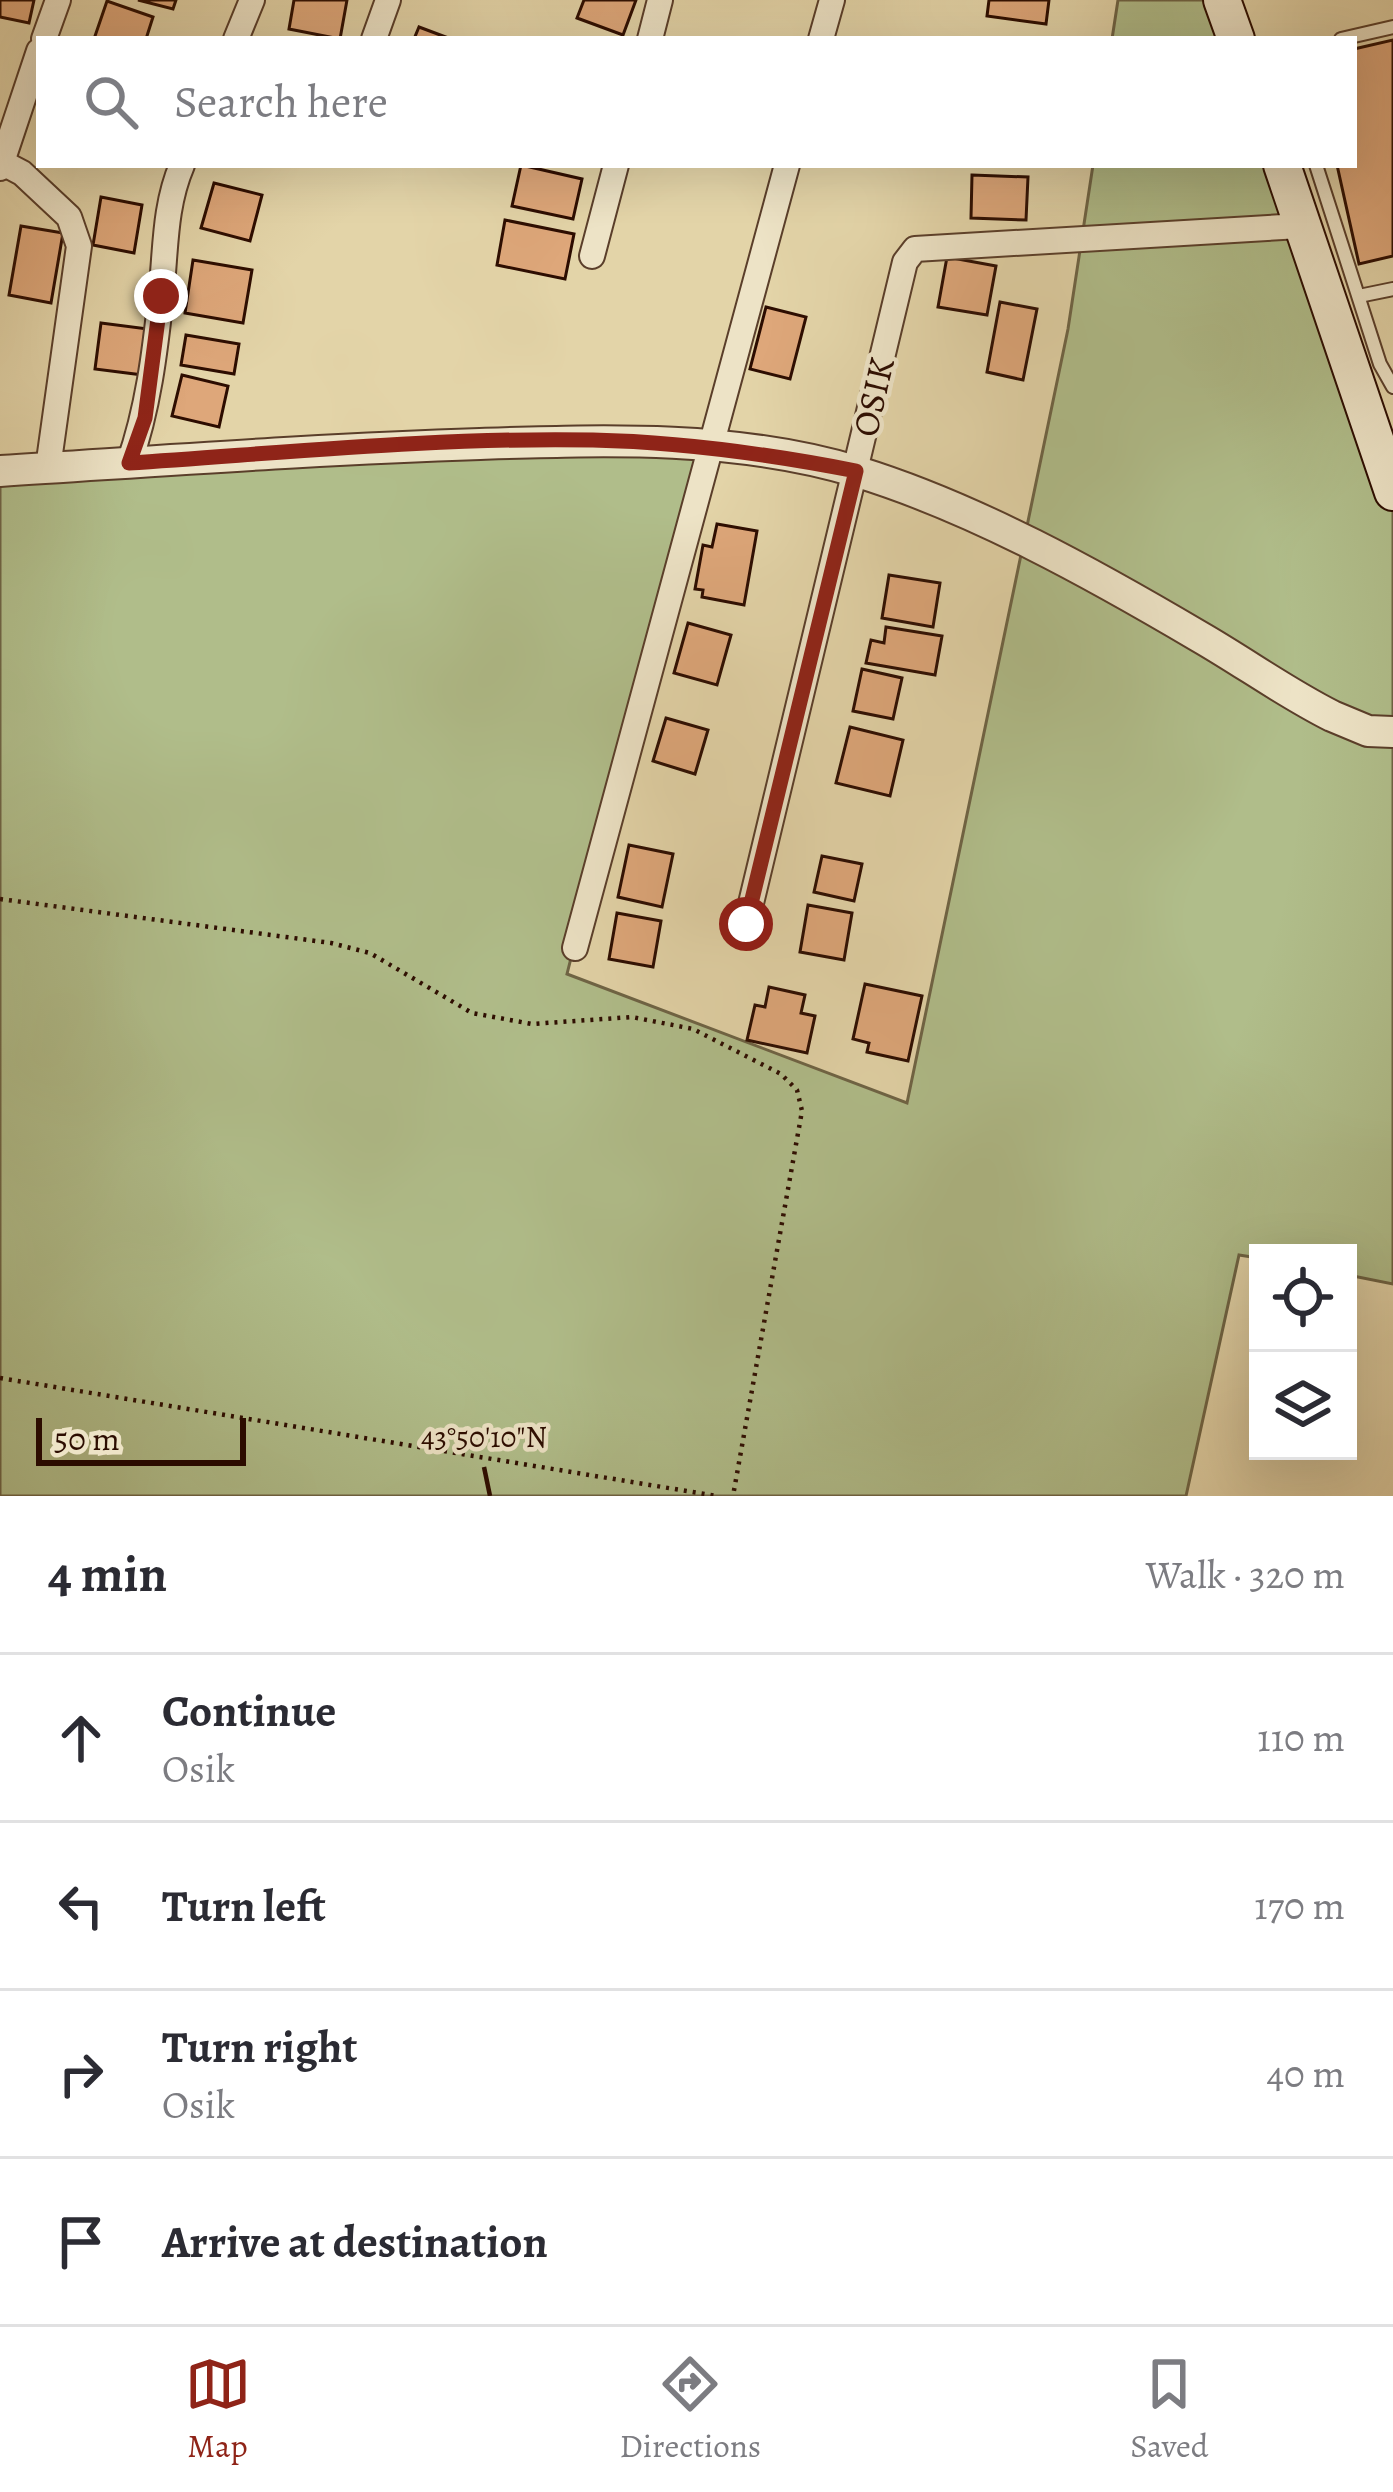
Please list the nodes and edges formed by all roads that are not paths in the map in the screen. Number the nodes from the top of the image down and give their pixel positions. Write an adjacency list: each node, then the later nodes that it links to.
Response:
1 (58, 0): 8 (street)
2 (252, 0): 9 (street)
3 (388, 0): 10 (street)
4 (660, 0): 11 (street)
5 (832, 0): 12 (street)
6 (1222, 0): 13 (main road)
7 (1393, 27): 14 (lane)
8 (45, 36)
9 (237, 36)
10 (375, 36)
11 (651, 36)
12 (822, 36)
13 (1235, 36)
14 (1354, 36)
15 (36, 60): 16 (street)
16 (0, 165): 30 (street)
17 (181, 168): 29 (street)
18 (615, 168): 23 (street)
19 (786, 168): 28 (street)
20 (1283, 168): 22 (main road)
21 (1317, 168): 25 (lane)
22 (1300, 226): 26 (main road); 32 (street, OSIK)
23 (592, 256)
24 (1393, 289): 25 (lane)
25 (1359, 296): 26 (lane)
26 (1375, 367): 27 (lane); 33 (main road)
27 (1393, 387)
28 (710, 447): 29 (street); 32 (street); 36 (street)
29 (129, 463): 30 (street)
30 (48, 468): 31 (street)
31 (0, 471)
32 (856, 471): 34 (street); 35 (street, OSIK)
33 (1393, 492)
34 (1393, 732)
35 (746, 924)
36 (575, 948)

